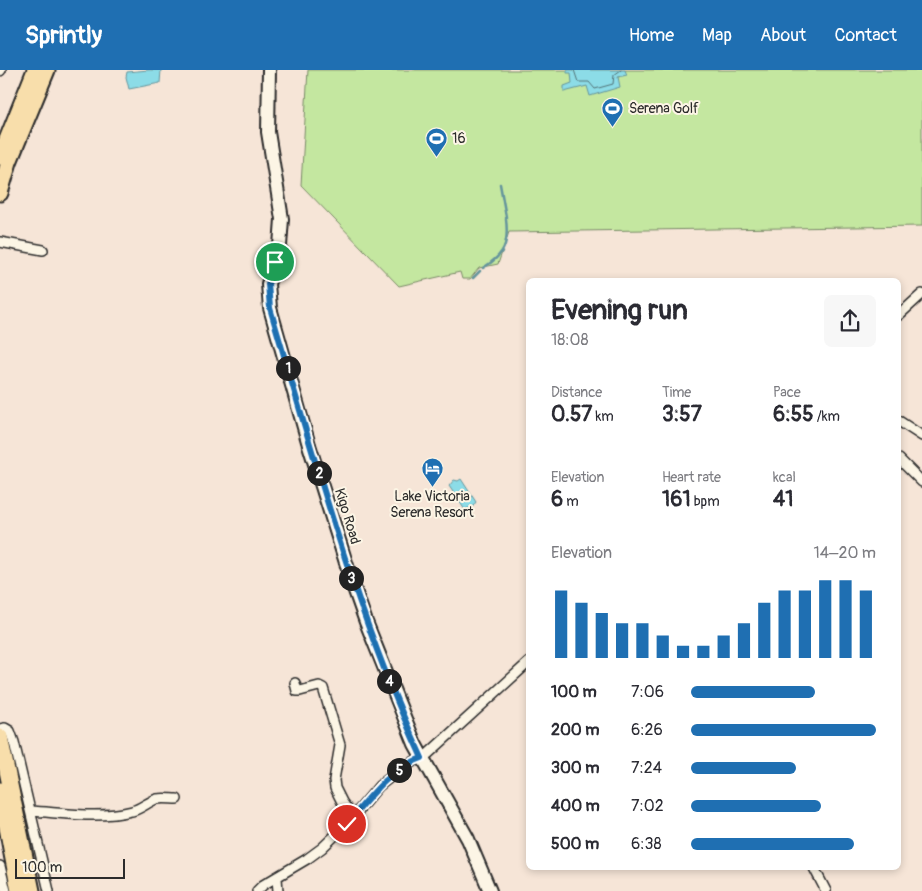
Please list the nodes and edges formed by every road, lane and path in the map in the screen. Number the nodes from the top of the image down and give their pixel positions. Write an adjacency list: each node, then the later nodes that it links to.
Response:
1 (35, 70): 4 (highway)
2 (46, 70): 5 (highway)
3 (269, 70): 18 (street, Kigo Road)
4 (0, 156)
5 (0, 193)
6 (0, 242): 7 (street)
7 (43, 250)
8 (922, 294): 9 (street)
9 (901, 313)
10 (901, 422): 11 (street)
11 (922, 436)
12 (901, 461): 13 (street)
13 (922, 482)
14 (526, 665): 18 (street)
15 (295, 683): 22 (street)
16 (0, 729): 21 (street)
17 (0, 738): 29 (highway)
18 (422, 758): 22 (street); 33 (street, Kigo Road)
19 (0, 790): 23 (highway)
20 (177, 799): 21 (street)
21 (30, 811): 30 (street)
22 (353, 817): 26 (street)
23 (3, 824): 28 (highway)
24 (0, 866): 27 (street)
25 (815, 870): 34 (street)
26 (276, 878): 31 (street); 32 (street)
27 (6, 891)
28 (19, 891)
29 (32, 891)
30 (49, 891)
31 (257, 891)
32 (278, 891)
33 (490, 891)
34 (826, 891)

